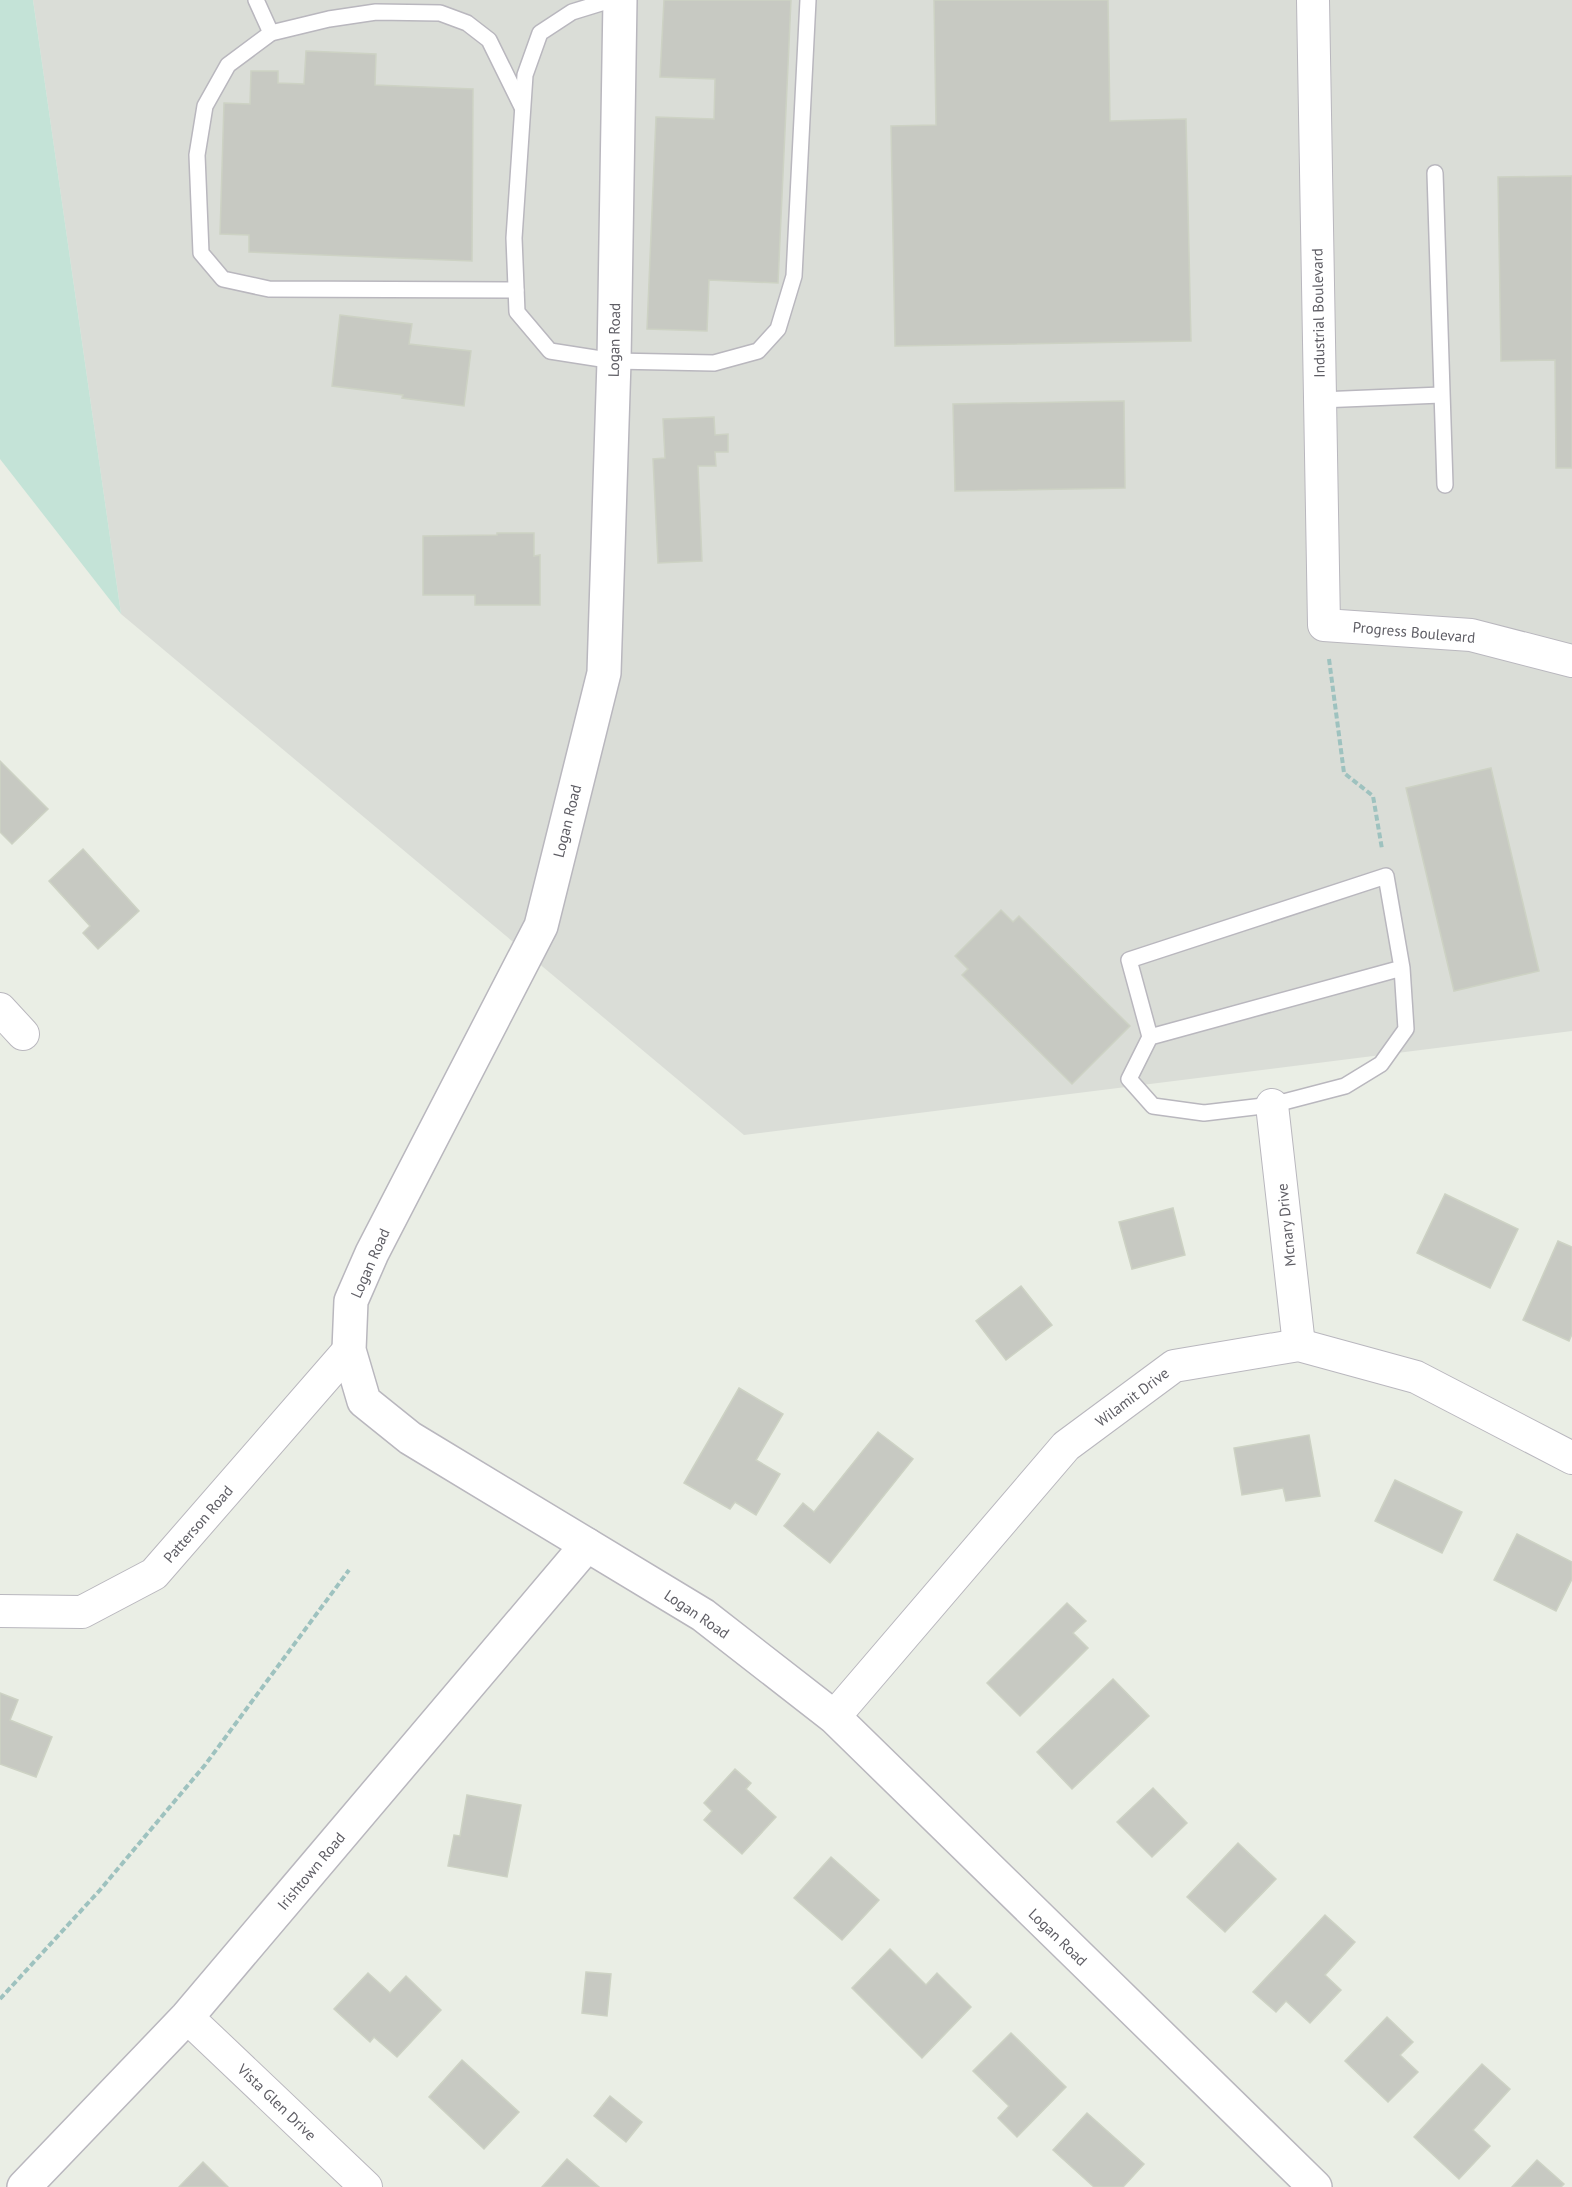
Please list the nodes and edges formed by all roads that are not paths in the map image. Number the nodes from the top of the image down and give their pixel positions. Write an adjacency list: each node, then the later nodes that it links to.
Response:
1 (256, 0): 6 (lane)
2 (611, 0): 7 (lane)
3 (620, 0): 10 (street, Logan Road)
4 (808, 0): 10 (lane)
5 (1313, 0): 12 (street, Industrial Boulevard)
6 (271, 33): 7 (lane); 9 (lane)
7 (523, 110): 9 (lane)
8 (1436, 173): 11 (lane)
9 (516, 290): 10 (lane)
10 (614, 361): 22 (street, Logan Road)
11 (1441, 395): 12 (lane); 13 (lane)
12 (1320, 400): 14 (street, Industrial Boulevard)
13 (1445, 485)
14 (1324, 626): 15 (street, Progress Boulevard)
15 (1572, 661)
16 (1402, 968): 19 (lane); 19 (lane); 20 (lane)
17 (0, 1009): 18 (street)
18 (23, 1034)
19 (1150, 1037): 20 (lane)
20 (1272, 1105): 21 (street, Mcnary Drive)
21 (1299, 1345): 23 (street, Wilamit Drive); 26 (street, Wilamit Drive)
22 (349, 1350): 24 (street, Logan Road); 25 (street, Patterson Road)
23 (1572, 1458)
24 (587, 1545): 26 (street, Logan Road); 27 (street, Irishtown Road)
25 (0, 1611)
26 (834, 1718): 30 (street, Logan Road)
27 (187, 2017): 28 (street, Irishtown Road); 29 (street, Vista Glen Drive)
28 (24, 2187)
29 (366, 2187)
30 (1315, 2187)

